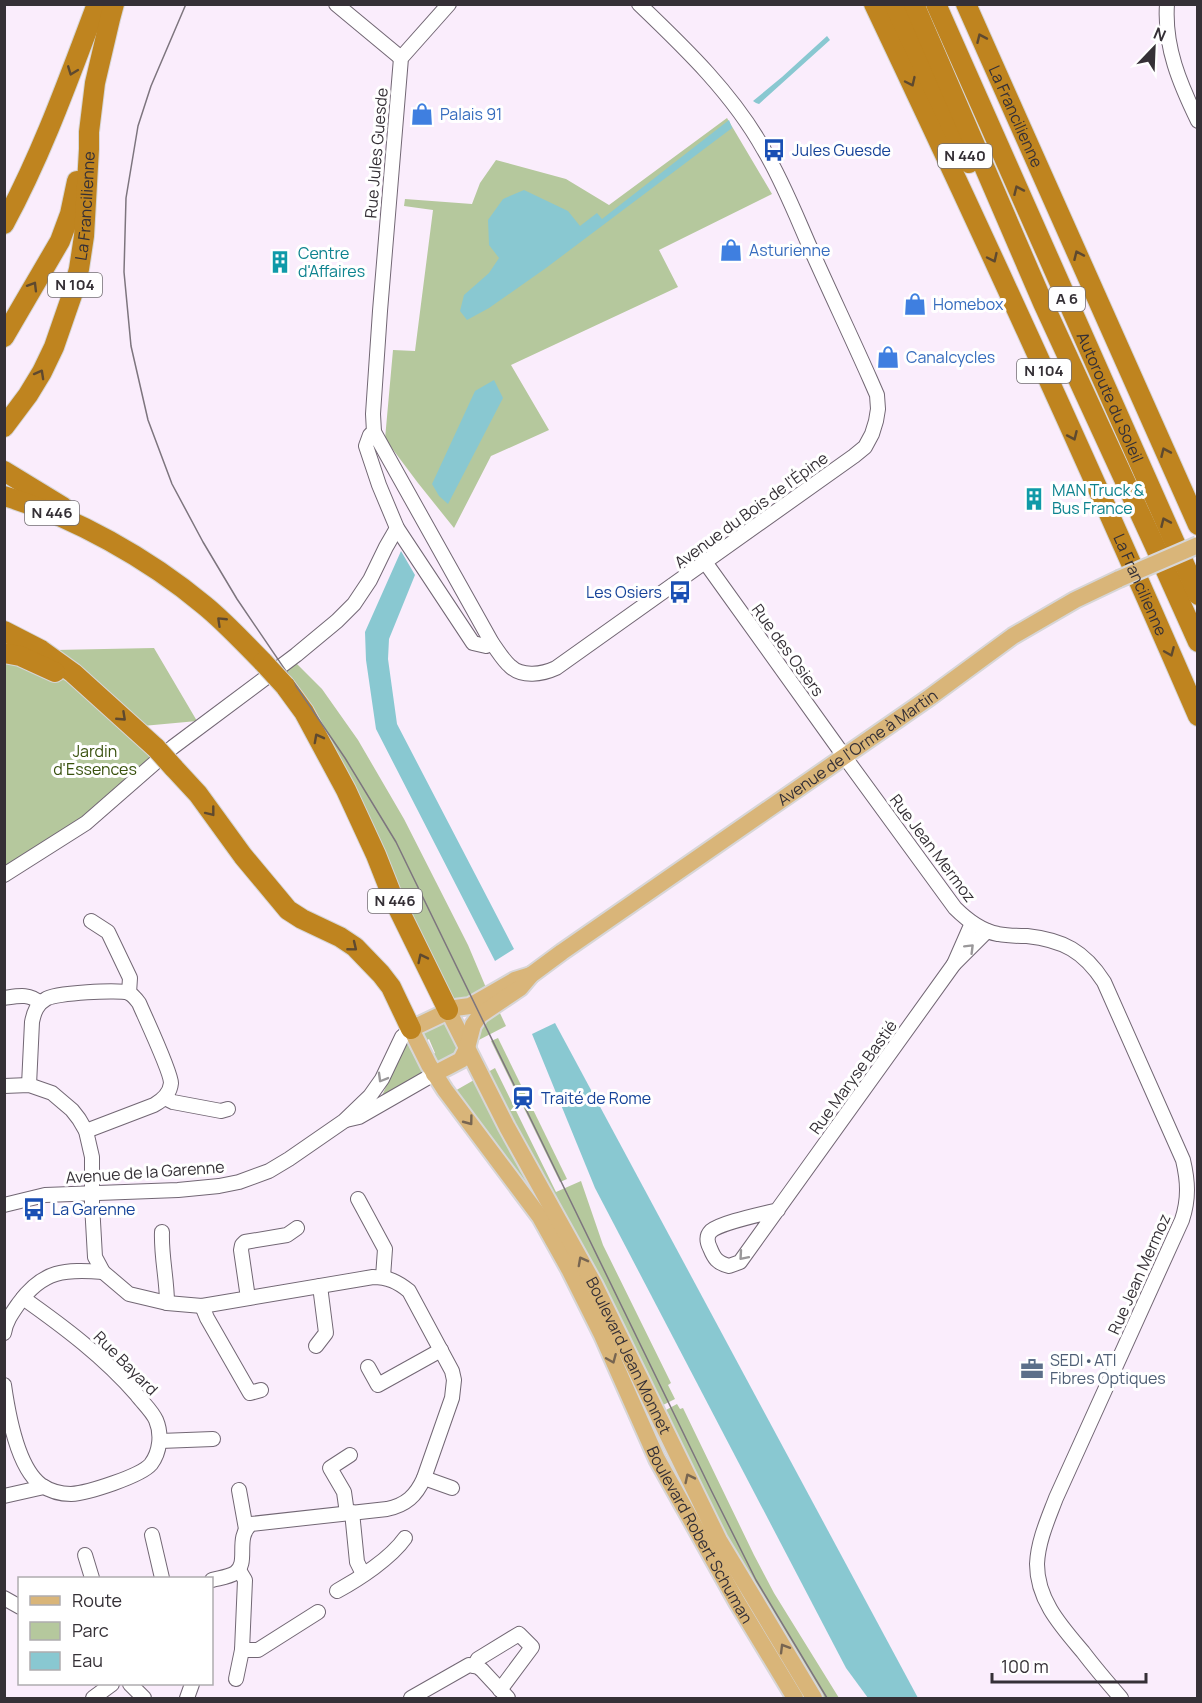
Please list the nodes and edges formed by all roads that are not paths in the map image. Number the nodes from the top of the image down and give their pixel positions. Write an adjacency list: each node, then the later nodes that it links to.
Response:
1 (97, 4): 15 (highway, one-way to 15)
2 (114, 4): 14 (highway, La Francilienne / N 104)
3 (336, 4): 12 (street)
4 (449, 4): 12 (street)
5 (639, 4): 27 (street, Avenue du Bois de l'Épine)
6 (874, 4): 34 (highway, La Francilienne / N 104, one-way to 34)
7 (894, 4): 16 (highway, N 440)
8 (914, 4): 16 (highway, Autoroute du Soleil / A 6)
9 (936, 4): 28 (highway, Autoroute du Soleil / A 6, one-way to 9)
10 (1167, 4): 13 (street)
11 (969, 7): 23 (highway, La Francilienne, one-way to 11)
12 (401, 58): 19 (street, Rue Jules Guesde)
13 (1197, 121)
14 (89, 132): 17 (highway, one-way to 14); 18 (highway, La Francilienne / N 104, one-way to 14)
15 (4, 224)
16 (1043, 303): 30 (highway, Autoroute du Soleil / A 6)
17 (4, 337)
18 (7, 425)
19 (374, 432): 21 (street, Rue Jules Guesde); 24 (street)
20 (4, 471): 25 (highway)
21 (409, 494): 31 (street, Avenue du Bois de l'Épine)
22 (4, 496): 25 (highway, N 446)
23 (1197, 525)
24 (397, 528): 31 (street); 36 (street)
25 (97, 534): 45 (highway, N 446, one-way to 25, bridge)
26 (1197, 545): 35 (main road, Avenue de l'Orme à Martin, bridge)
27 (705, 562): 31 (street, Avenue du Bois de l'Épine); 35 (street, Rue des Osiers)
28 (1197, 595)
29 (4, 631): 33 (highway)
30 (1197, 642)
31 (492, 643)
32 (4, 653): 33 (highway)
33 (87, 687): 46 (highway, one-way to 46, bridge)
34 (1197, 716)
35 (844, 756): 38 (street, Rue Jean Mermoz); 41 (main road, Avenue de l'Orme à Martin)
36 (4, 875)
37 (90, 921): 42 (street)
38 (972, 923): 39 (street, Rue Jean Mermoz); 40 (street, Rue Maryse Bastié)
39 (987, 931): 40 (street, Rue Maryse Bastié, one-way to 39); 110 (street, Rue Jean Mermoz)
40 (954, 964): 58 (street, Rue Maryse Bastié)
41 (531, 975): 45 (main road, Avenue de l'Orme à Martin); 47 (main road, Avenue de l'Orme à Martin)
42 (129, 993): 44 (street); 51 (street)
43 (4, 998): 44 (street)
44 (40, 1003): 49 (street)
45 (448, 1010): 46 (main road, Avenue de l'Orme à Martin); 47 (main road, Boulevard Jean Monnet)
46 (411, 1029): 48 (main road, Boulevard Robert Schuman); 53 (street, one-way to 53)
47 (467, 1048): 48 (main road); 109 (main road, Boulevard Jean Monnet, one-way to 47)
48 (434, 1074): 53 (street); 108 (main road, Boulevard Robert Schuman, one-way to 108)
49 (29, 1085): 50 (street); 54 (street)
50 (4, 1086)
51 (165, 1098): 52 (street); 54 (street)
52 (228, 1109)
53 (344, 1121): 55 (street, Avenue de la Garenne)
54 (86, 1131): 55 (street)
55 (91, 1193): 57 (street, Avenue de la Garenne); 61 (street)
56 (358, 1199): 64 (street)
57 (4, 1205)
58 (778, 1210): 58 (street, Rue Maryse Bastié, one-way to 58)
59 (297, 1228): 67 (street)
60 (162, 1232): 68 (street)
61 (94, 1253): 62 (street); 63 (street)
62 (76, 1270): 63 (street); 66 (street)
63 (103, 1272): 68 (street)
64 (383, 1277): 65 (street); 72 (street)
65 (320, 1286): 67 (street); 71 (street)
66 (23, 1298): 70 (street); 77 (street, Rue Bayard)
67 (248, 1298): 69 (street)
68 (167, 1304): 69 (street)
69 (202, 1306): 75 (street)
70 (4, 1333)
71 (316, 1346)
72 (441, 1350): 73 (street); 80 (street)
73 (368, 1367)
74 (4, 1384): 79 (street)
75 (261, 1390)
76 (213, 1439): 77 (street)
77 (160, 1441): 81 (street)
78 (350, 1455): 85 (street)
79 (26, 1468): 81 (street); 84 (street)
80 (424, 1478): 82 (street); 85 (street)
81 (44, 1487): 84 (street)
82 (452, 1488)
83 (240, 1490): 86 (street)
84 (9, 1495)
85 (349, 1512): 86 (street); 91 (street)
86 (246, 1528): 90 (street)
87 (152, 1535): 93 (street)
88 (405, 1538): 91 (street)
89 (85, 1555): 92 (street)
90 (239, 1570): 94 (street); 99 (street)
91 (363, 1574): 95 (street)
92 (92, 1577)
93 (162, 1577)
94 (213, 1580)
95 (337, 1591)
96 (4, 1598): 97 (street)
97 (18, 1606)
98 (318, 1612): 99 (street)
99 (242, 1650): 101 (street)
100 (474, 1666): 104 (street); 104 (street); 107 (street)
101 (236, 1679)
102 (109, 1685): 105 (street)
103 (132, 1685): 106 (street)
104 (504, 1694)
105 (93, 1698)
106 (144, 1698)
107 (411, 1698)
108 (795, 1698)
109 (814, 1698)
110 (1121, 1698)

